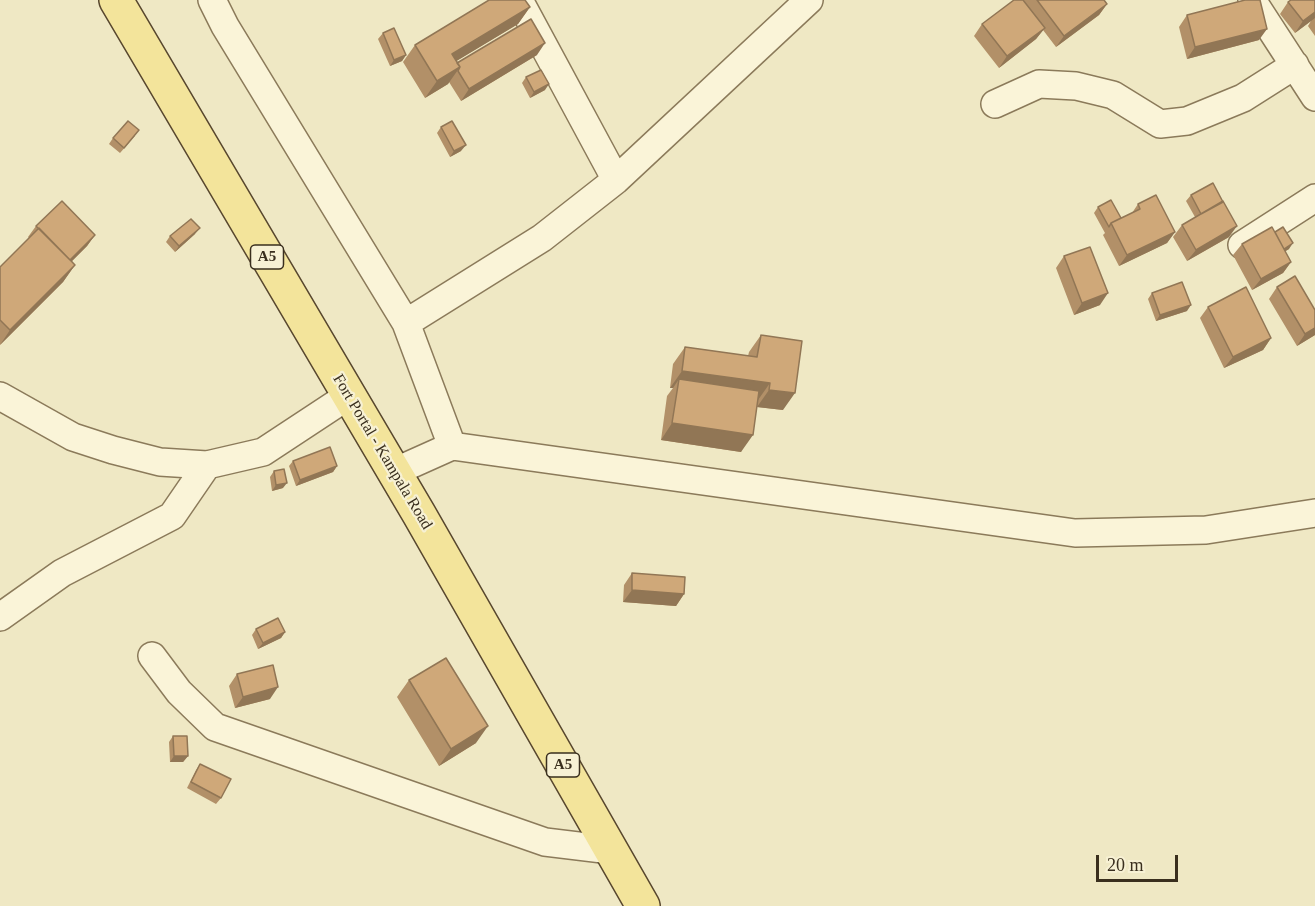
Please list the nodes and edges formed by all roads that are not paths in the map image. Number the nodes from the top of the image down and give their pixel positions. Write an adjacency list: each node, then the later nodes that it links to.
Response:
1 (116, 0): 14 (main road, Fort Portal - Kampala Road / A5)
2 (212, 0): 12 (street)
3 (519, 0): 9 (street)
4 (809, 0): 9 (street)
5 (1252, 0): 6 (street)
6 (1294, 65): 7 (street); 8 (street)
7 (1315, 97)
8 (995, 105)
9 (616, 180): 12 (street)
10 (1315, 198): 11 (street)
11 (1242, 245)
12 (406, 323): 15 (street)
13 (0, 396): 16 (street)
14 (348, 396): 16 (street); 17 (main road, Fort Portal - Kampala Road / A5)
15 (452, 446): 17 (street); 18 (street)
16 (207, 465): 19 (street)
17 (394, 472): 21 (main road, Fort Portal - Kampala Road / A5)
18 (1315, 513)
19 (0, 617)
20 (152, 656): 21 (street)
21 (611, 850): 22 (main road, Fort Portal - Kampala Road / A5)
22 (643, 906)

